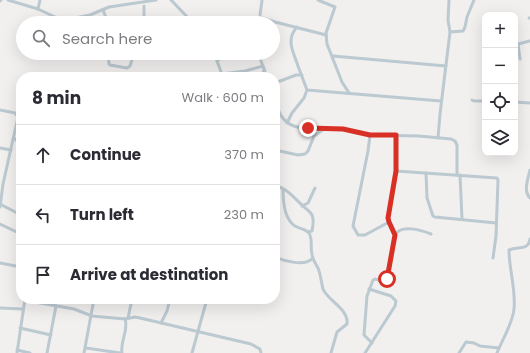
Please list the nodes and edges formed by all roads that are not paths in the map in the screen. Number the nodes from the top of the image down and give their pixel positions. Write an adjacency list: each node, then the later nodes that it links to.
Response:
1 (8, 0): 10 (street)
2 (40, 0): 10 (street)
3 (156, 0): 11 (street)
4 (172, 0): 16 (street)
5 (262, 0): 17 (street)
6 (318, 0): 21 (street)
7 (449, 0): 20 (street)
8 (474, 0): 20 (street)
9 (144, 6): 15 (street)
10 (38, 9): 12 (street)
11 (103, 10): 13 (street); 14 (street)
12 (53, 16)
13 (82, 16)
14 (105, 16)
15 (144, 16)
16 (187, 16)
17 (260, 16)
18 (280, 23): 19 (street)
19 (297, 28): 21 (street); 35 (street)
20 (450, 32): 29 (street)
21 (326, 35): 23 (street)
22 (530, 40): 24 (street)
23 (333, 56): 29 (street); 38 (street)
24 (520, 59)
25 (109, 60): 26 (street)
26 (132, 60)
27 (217, 60): 31 (street)
28 (261, 60): 30 (street)
29 (446, 66): 40 (street)
30 (264, 67): 32 (street); 33 (street); 34 (street)
31 (221, 72)
32 (240, 72)
33 (263, 72)
34 (266, 72)
35 (302, 76): 36 (street); 37 (street)
36 (280, 81)
37 (307, 90): 38 (street); 47 (street)
38 (349, 93): 40 (street)
39 (472, 100): 41 (street)
40 (441, 101): 55 (street)
41 (482, 101)
42 (518, 102): 43 (street)
43 (530, 103)
44 (0, 110): 46 (street)
45 (280, 113): 47 (street)
46 (16, 115)
47 (287, 123): 49 (street)
48 (16, 129): 54 (street)
49 (310, 129): 50 (street); 53 (street)
50 (324, 129): 51 (street); 53 (street)
51 (370, 135): 52 (street); 72 (street)
52 (396, 135): 55 (street); 60 (street)
53 (314, 136): 58 (street)
54 (14, 138): 57 (street)
55 (438, 138): 62 (street)
56 (0, 148): 57 (street)
57 (11, 150): 63 (street)
58 (280, 151)
59 (530, 170): 67 (street)
60 (396, 171): 61 (street); 72 (street)
61 (426, 173): 62 (street); 71 (street)
62 (458, 175): 71 (street); 73 (street)
63 (2, 183): 68 (street)
64 (280, 187): 66 (street)
65 (315, 188): 69 (street)
66 (283, 190): 69 (street); 76 (street)
67 (530, 198)
68 (0, 206): 70 (street)
69 (302, 206): 76 (street)
70 (16, 213)
71 (462, 219): 73 (street)
72 (389, 222): 78 (street)
73 (496, 223): 82 (street)
74 (0, 224): 75 (street)
75 (16, 232)
76 (308, 232): 81 (street)
77 (431, 234): 78 (street)
78 (395, 235): 85 (street)
79 (530, 239): 103 (street)
80 (280, 258): 81 (street)
81 (313, 258): 111 (street)
82 (493, 258)
83 (0, 263): 84 (street)
84 (16, 266)
85 (369, 289): 101 (street); 101 (street)
86 (24, 304): 94 (street)
87 (45, 304): 92 (street)
88 (93, 304): 95 (street)
89 (131, 304): 96 (street)
90 (169, 304): 97 (street)
91 (205, 304): 99 (street)
92 (56, 306): 95 (street); 100 (street)
93 (0, 308): 94 (street)
94 (23, 308): 98 (street)
95 (92, 316): 96 (street); 102 (street)
96 (127, 318): 97 (street); 108 (street)
97 (161, 323): 99 (street)
98 (20, 328): 100 (street); 104 (street)
99 (197, 332): 109 (street); 110 (street)
100 (51, 335): 106 (street)
101 (372, 343): 112 (street)
102 (86, 348): 107 (street); 108 (street)
103 (498, 348): 113 (street); 114 (street)
104 (17, 352): 105 (street)
105 (30, 353)
106 (47, 353)
107 (84, 353)
108 (121, 353)
109 (192, 353)
110 (261, 353)
111 (331, 353)
112 (365, 353)
113 (459, 353)
114 (497, 353)

